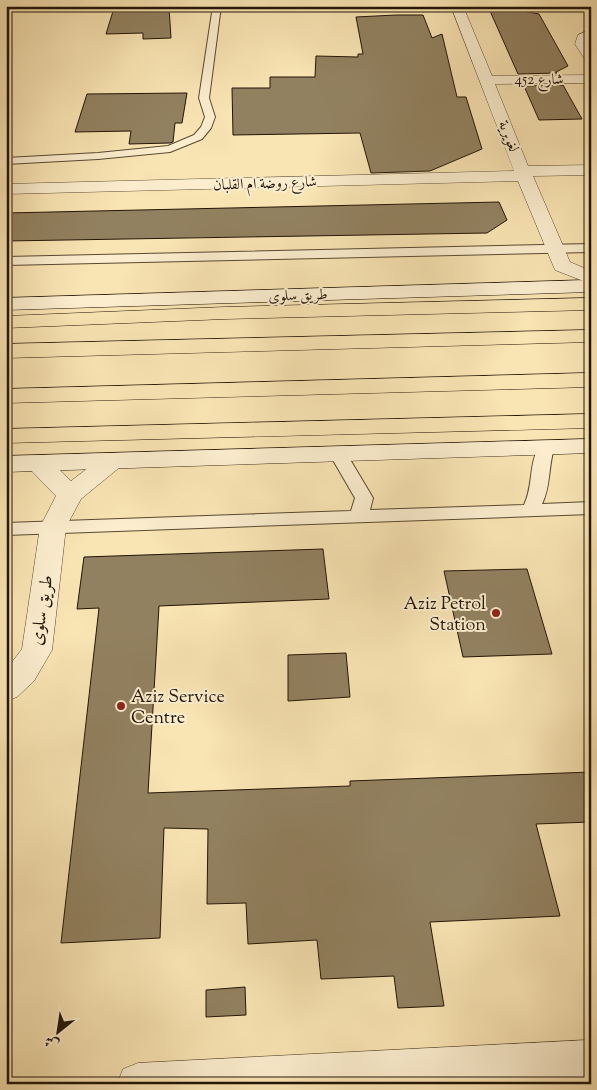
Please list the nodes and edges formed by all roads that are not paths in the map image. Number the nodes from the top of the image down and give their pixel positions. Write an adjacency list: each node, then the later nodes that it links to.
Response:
1 (217, 6): 7 (lane)
2 (457, 6): 6 (street, لغويرية)
3 (591, 33): 4 (street)
4 (591, 58)
5 (591, 79): 6 (street, شارع 452)
6 (488, 80): 9 (street, لغويرية)
7 (6, 161)
8 (591, 170): 9 (street, شارع روضة ام القلبان)
9 (523, 173): 10 (street, شارع روضة ام القلبان); 12 (street, لغويرية)
10 (6, 189)
11 (591, 248): 12 (lane)
12 (560, 258): 13 (lane); 14 (street); 15 (street)
13 (6, 261)
14 (591, 278)
15 (540, 286): 16 (street, طريق سلوى); 17 (street, طريق سلوى)
16 (591, 286)
17 (6, 304)
18 (591, 304): 19 (highway)
19 (6, 322)
20 (591, 336): 21 (highway)
21 (6, 351)
22 (591, 380): 23 (highway)
23 (6, 396)
24 (591, 421): 25 (highway)
25 (6, 436)
26 (591, 446): 27 (street)
27 (546, 449): 28 (street); 34 (lane)
28 (340, 455): 29 (street); 35 (lane)
29 (111, 462): 30 (street); 32 (street, طريق سلوى)
30 (37, 463): 31 (street); 32 (street)
31 (6, 464)
32 (70, 495): 36 (street, طريق سلوى)
33 (591, 508): 34 (lane)
34 (530, 510): 35 (lane)
35 (359, 516): 36 (lane)
36 (53, 527): 37 (lane); 38 (street, طريق سلوى)
37 (6, 529)
38 (6, 689)
39 (591, 1061): 40 (street)
40 (293, 1080): 41 (street)
41 (138, 1084)

